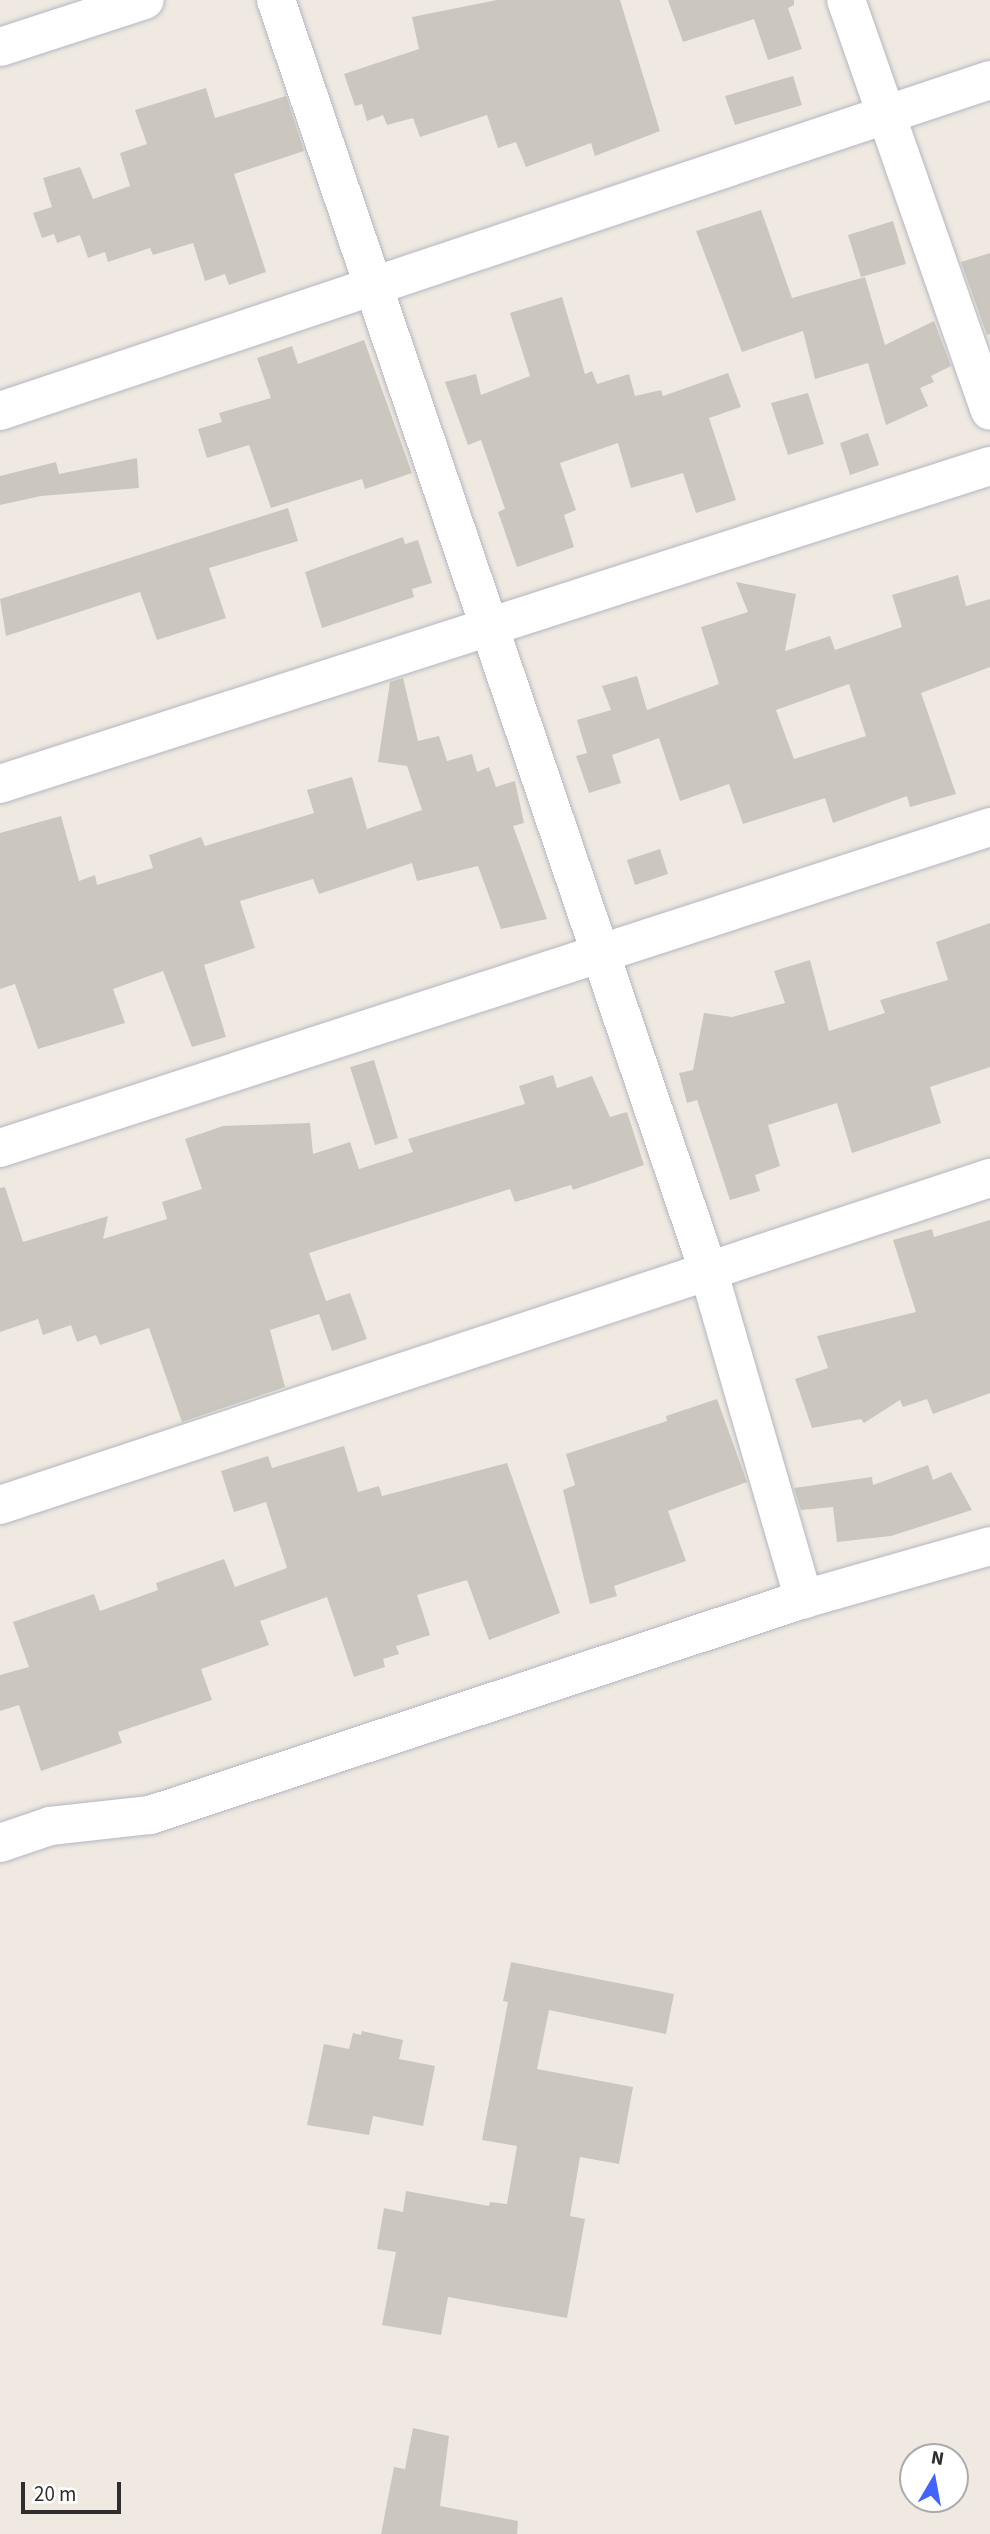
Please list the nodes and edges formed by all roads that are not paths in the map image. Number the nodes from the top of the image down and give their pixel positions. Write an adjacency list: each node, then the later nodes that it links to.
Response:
1 (145, 0): 4 (street)
2 (276, 0): 7 (street)
3 (846, 0): 6 (street)
4 (0, 47)
5 (990, 80): 6 (street)
6 (883, 115): 7 (street); 9 (street)
7 (370, 285): 8 (street); 11 (street)
8 (0, 411)
9 (990, 411)
10 (990, 467): 11 (street)
11 (491, 626): 12 (street); 14 (street)
12 (0, 784)
13 (990, 827): 14 (street)
14 (598, 957): 15 (street); 17 (street)
15 (0, 1148)
16 (990, 1178): 17 (street)
17 (709, 1273): 18 (street); 20 (street)
18 (0, 1505)
19 (990, 1546): 20 (street)
20 (804, 1599): 21 (street)
21 (0, 1843)

